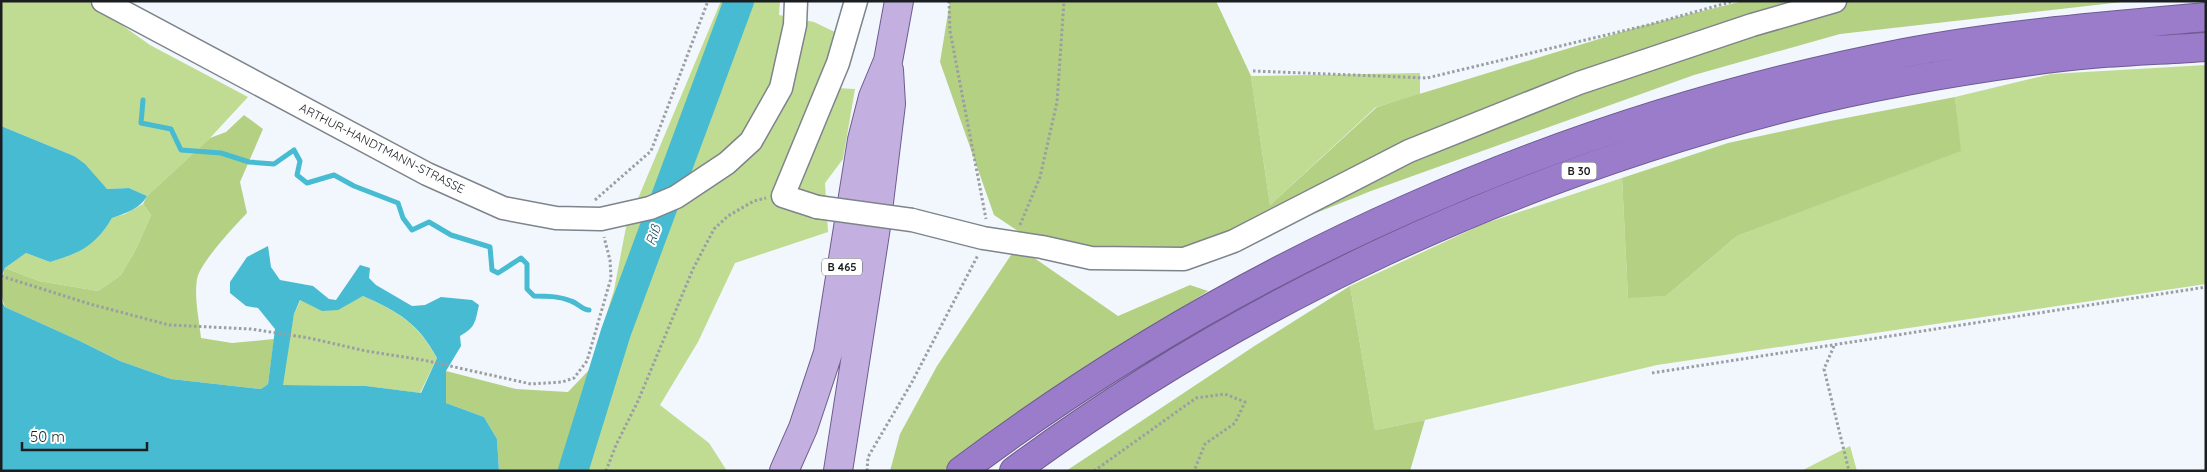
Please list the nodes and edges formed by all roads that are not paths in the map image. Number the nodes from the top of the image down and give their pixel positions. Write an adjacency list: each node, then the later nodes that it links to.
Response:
1 (103, 1): 2 (street, ARTHUR-HANDTMANN-STRASSE)
2 (796, 1)
3 (856, 1): 5 (street, bridge)
4 (899, 1): 8 (main road, B 465)
5 (1835, 1)
6 (2206, 17): 11 (highway, B 30)
7 (2206, 47): 12 (highway, B 30)
8 (888, 61): 9 (main road, B 465); 10 (main road, B 465)
9 (784, 471)
10 (838, 471)
11 (961, 471)
12 (1014, 471)

